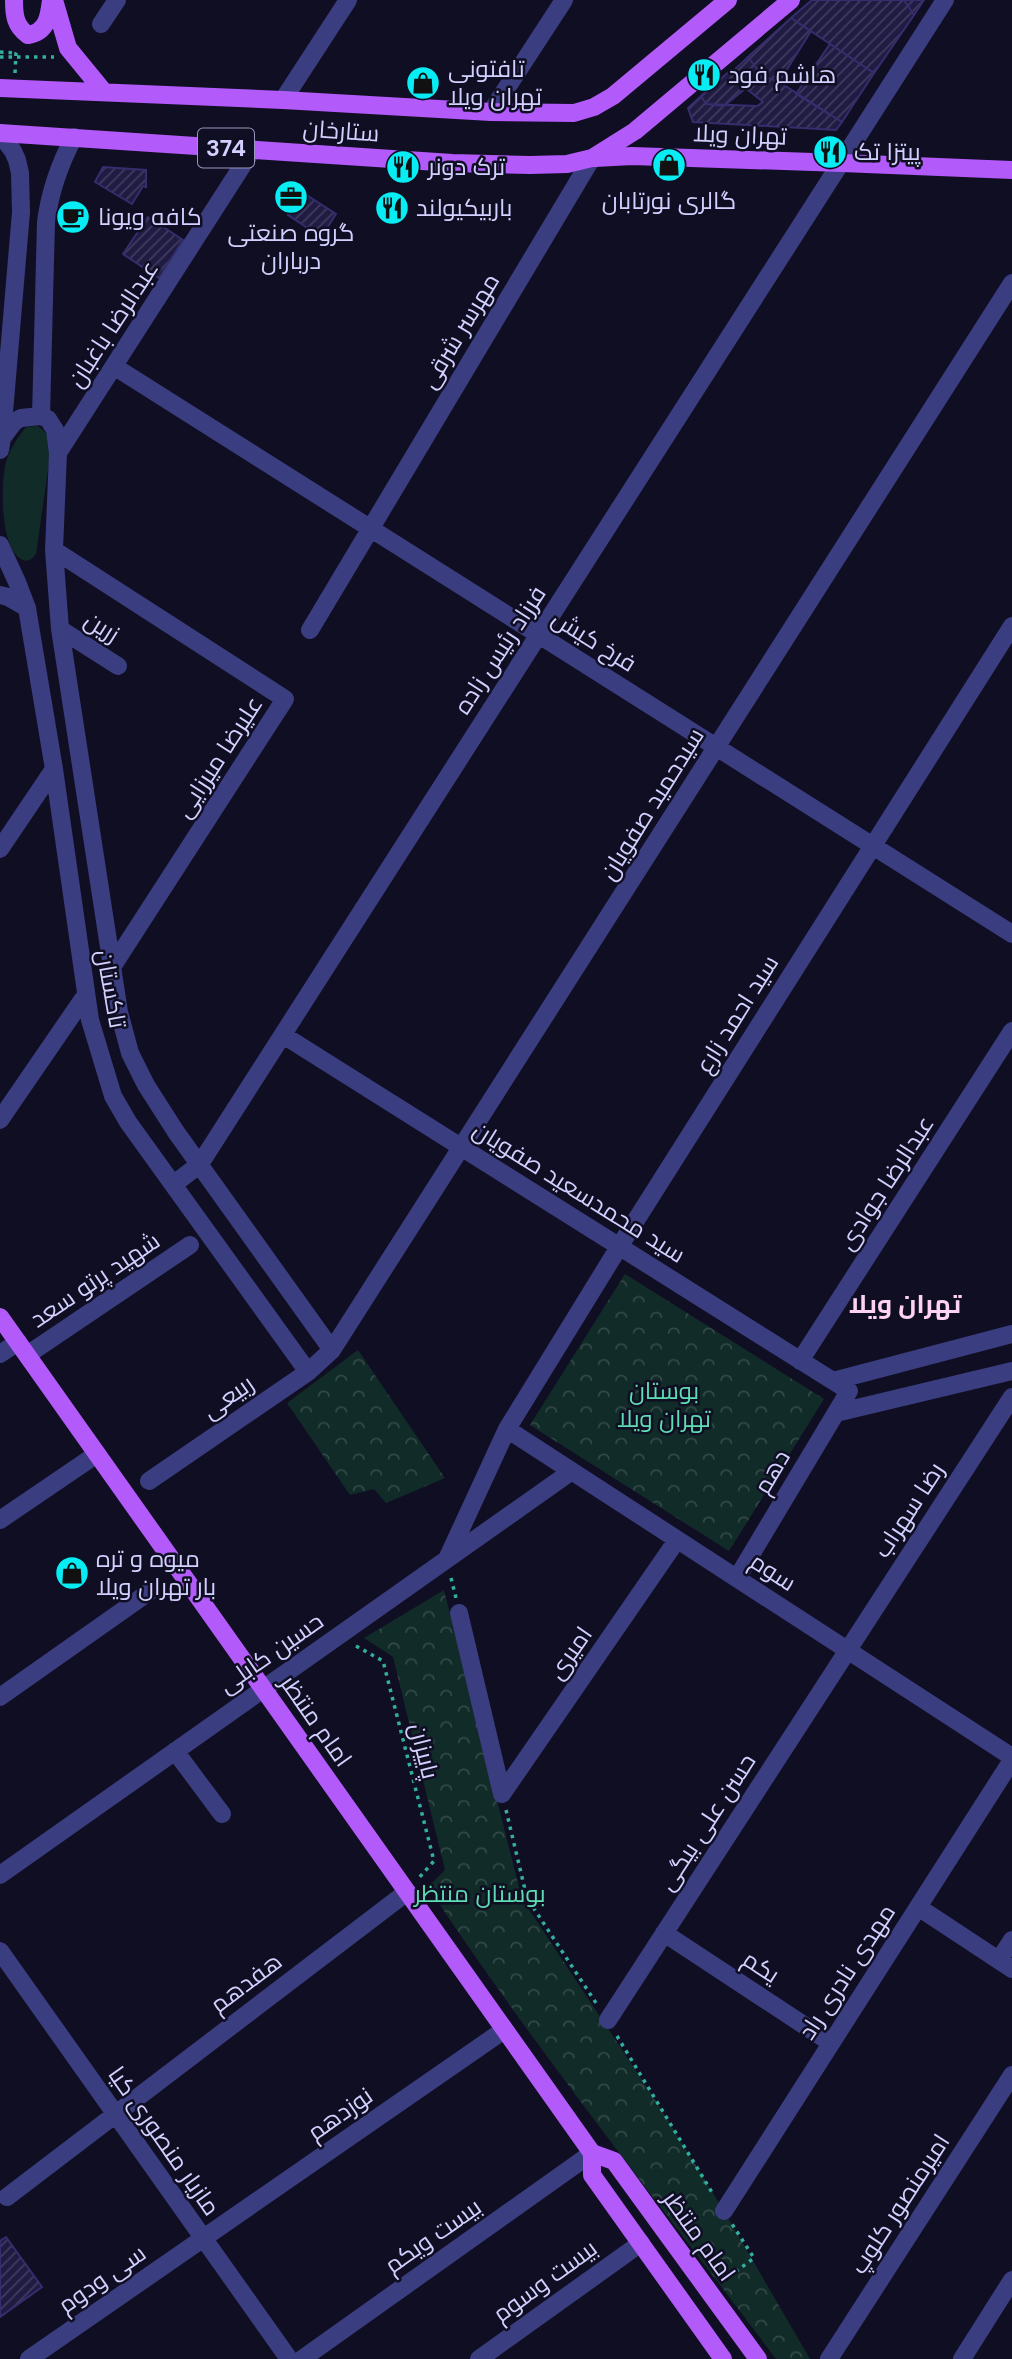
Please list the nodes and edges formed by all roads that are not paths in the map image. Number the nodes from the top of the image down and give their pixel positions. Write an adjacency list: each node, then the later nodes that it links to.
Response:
1 (13, 0): 2 (main road); 9 (main road)
2 (52, 0): 12 (main road)
3 (117, 0): 10 (street)
4 (348, 0): 13 (street)
5 (564, 0): 14 (street)
6 (728, 0): 14 (main road, ستارخان / 374)
7 (791, 0): 18 (main road, ستارخان / 374)
8 (945, 0): 20 (street, فرزاد رئیس زاده)
9 (0, 21)
10 (101, 24)
11 (7, 88): 12 (main road, ستارخان / 374)
12 (104, 92): 13 (main road, ستارخان / 374)
13 (283, 100): 14 (main road, ستارخان / 374)
14 (491, 112)
15 (0, 134): 16 (main road, ستارخان / 374); 25 (street)
16 (74, 137): 17 (main road, ستارخان / 374); 24 (street)
17 (253, 149): 18 (main road, ستارخان / 374); 23 (street, عبدالرضا باغبان)
18 (592, 158): 20 (main road, تهران ویلا); 27 (street, مهرسر شرقی)
19 (1012, 158): 21 (street)
20 (842, 163): 21 (main road, تهران ویلا); 35 (street, فرزاد رئیس زاده)
21 (1004, 170)
22 (1012, 283): 39 (street, سیدحمید صفویان)
23 (115, 367): 26 (street, عبدالرضا باغبان); 27 (street, فرخ کیش)
24 (41, 416): 25 (street); 26 (street)
25 (1, 444)
26 (58, 453): 28 (street, تاکستان)
27 (370, 529): 34 (street, مهرسر شرقی); 35 (street, فرخ کیش)
28 (54, 550): 33 (street, تاکستان); 44 (street, علیرضا میرزایی)
29 (3, 552): 31 (street, تاکستان)
30 (0, 595): 31 (street)
31 (27, 608): 38 (street, تاکستان)
32 (1012, 626): 41 (street, سید احمد زارع)
33 (60, 629): 36 (street, زرین); 37 (street, تاکستان)
34 (310, 630)
35 (539, 635): 39 (street, فرخ کیش); 47 (street, فرزاد رئیس زاده)
36 (118, 666)
37 (74, 712): 38 (street); 44 (street, تاکستان)
38 (45, 715): 40 (street, تاکستان)
39 (717, 747): 41 (street, فرخ کیش); 49 (street, سیدحمید صفویان)
40 (54, 769): 42 (street); 45 (street, تاکستان)
41 (873, 846): 43 (street, فرخ کیش); 53 (street, سید احمد زارع)
42 (0, 849)
43 (1012, 934)
44 (113, 967): 50 (street, تاکستان)
45 (85, 996): 48 (street); 51 (street, تاکستان)
46 (1012, 1031): 59 (street, عبدالرضا جوادی)
47 (283, 1035): 49 (street, سید محمدسعید صفویان); 50 (street, فرزاد رئیس زاده)
48 (0, 1120)
49 (462, 1148): 53 (street, سید محمدسعید صفویان); 57 (street, سیدحمید صفویان)
50 (200, 1164): 51 (street, فرزاد رئیس زاده); 57 (street, تاکستان)
51 (174, 1184): 61 (street, تاکستان)
52 (190, 1245): 56 (street, شهید پرتو سعد)
53 (619, 1247): 59 (street, سید محمدسعید صفویان); 66 (street, سید احمد زارع)
54 (0, 1317): 56 (main road, امام منتظر)
55 (1012, 1334): 62 (street)
56 (23, 1349): 58 (street, شهید پرتو سعد); 67 (main road, امام منتظر)
57 (332, 1350): 61 (street, ربیعی)
58 (0, 1354)
59 (800, 1361): 62 (street, سید محمدسعید صفویان)
60 (1012, 1371): 65 (street)
61 (308, 1372): 69 (street, ربیعی)
62 (833, 1381): 63 (street, سید محمدسعید صفویان)
63 (849, 1391): 65 (street, دهم)
64 (1012, 1397): 76 (street, رضا سهراب)
65 (836, 1413): 73 (street, دهم)
66 (507, 1429): 68 (street, سوم); 72 (street, سید احمد زارع)
67 (97, 1454): 70 (street); 77 (main road, امام منتظر)
68 (572, 1471): 71 (street, سوم); 72 (street, حسین کابلی)
69 (149, 1481)
70 (0, 1520)
71 (677, 1539): 73 (street, سوم); 75 (street, امیری)
72 (447, 1559): 77 (street, حسین کابلی)
73 (737, 1578): 76 (street, سوم)
74 (149, 1592): 78 (street)
75 (459, 1613)
76 (848, 1650): 80 (street, سوم); 85 (street, حسن علی بیگی)
77 (263, 1689): 79 (street, حسین کابلی); 83 (main road, امام منتظر)
78 (0, 1697)
79 (175, 1751): 81 (street); 82 (street, حسین کابلی)
80 (1012, 1759): 84 (street, مهدی نادری راد)
81 (222, 1814)
82 (0, 1875)
83 (407, 1892): 90 (main road, امام منتظر); 93 (street, هفدهم)
84 (918, 1907): 88 (street); 91 (street, مهدی نادری راد)
85 (664, 1933): 89 (street, حسن علی بیگی); 91 (street, یکم)
86 (1012, 1940): 88 (street)
87 (0, 1951): 93 (street, مازیار منصوری کیا)
88 (1006, 1965)
89 (608, 2020)
90 (504, 2030): 94 (main road, امام منتظر); 97 (street, نوزدهم)
91 (831, 2043): 96 (street, مهدی نادری راد)
92 (1012, 2075): 106 (street, امیرمنصور کلوپ)
93 (115, 2114): 95 (street, هفدهم); 97 (street, مازیار منصوری کیا)
94 (592, 2153): 98 (main road, امام منتظر); 102 (street, بیست ویکم); 105 (main road, امام منتظر)
95 (7, 2197)
96 (724, 2211)
97 (203, 2238): 100 (street, مازیار منصوری کیا); 101 (street, سی ودوم)
98 (640, 2243): 103 (street, بیست وسوم); 104 (main road, امام منتظر)
99 (1012, 2280): 107 (street)
100 (280, 2356)
101 (29, 2359)
102 (302, 2359)
103 (479, 2359)
104 (723, 2359)
105 (758, 2359)
106 (829, 2359)
107 (962, 2359)

